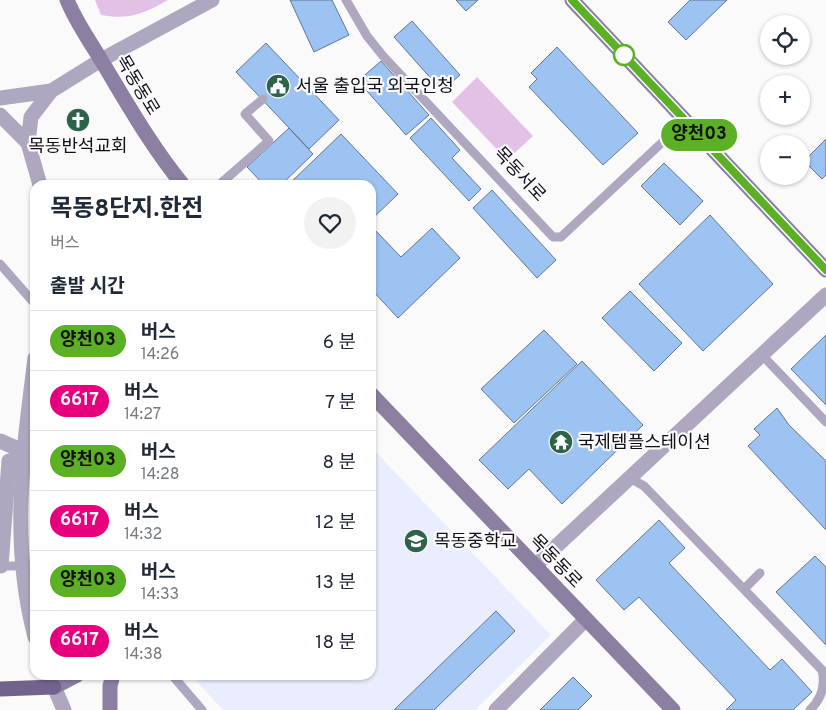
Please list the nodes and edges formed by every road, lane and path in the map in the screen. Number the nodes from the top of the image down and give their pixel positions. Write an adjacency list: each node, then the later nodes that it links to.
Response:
1 (67, 0): 5 (main road, 목동동로)
2 (212, 0): 5 (street)
3 (346, 0): 10 (lane, 목동서로)
4 (572, 0): 10 (main road)
5 (101, 60): 6 (street); 13 (main road, 목동동로)
6 (51, 91): 7 (street); 11 (street)
7 (0, 98)
8 (263, 100): 14 (lane)
9 (0, 114): 11 (street)
10 (685, 121): 16 (main road)
11 (28, 143): 12 (street)
12 (39, 180)
13 (180, 180)
14 (225, 180)
15 (0, 264): 18 (lane)
16 (826, 270)
17 (826, 295): 19 (street)
18 (30, 298)
19 (762, 354): 22 (lane); 25 (street)
20 (376, 399): 29 (main road, 목동동로)
21 (30, 415): 24 (street)
22 (826, 422)
23 (0, 441): 24 (street)
24 (26, 460): 26 (street); 28 (street)
25 (630, 478): 29 (street); 31 (lane)
26 (1, 542): 27 (street)
27 (0, 566): 28 (lane)
28 (21, 566): 32 (street)
29 (535, 566): 33 (main road, 목동동로)
30 (760, 573): 31 (lane)
31 (744, 589): 38 (lane)
32 (30, 612)
33 (586, 619): 42 (street); 43 (main road, 목동동로)
34 (112, 680): 40 (main road)
35 (176, 680): 41 (lane)
36 (51, 681): 37 (main road); 39 (street)
37 (0, 690)
38 (824, 699): 44 (lane)
39 (64, 710)
40 (110, 710)
41 (202, 710)
42 (496, 710)
43 (673, 710)
44 (810, 710)

